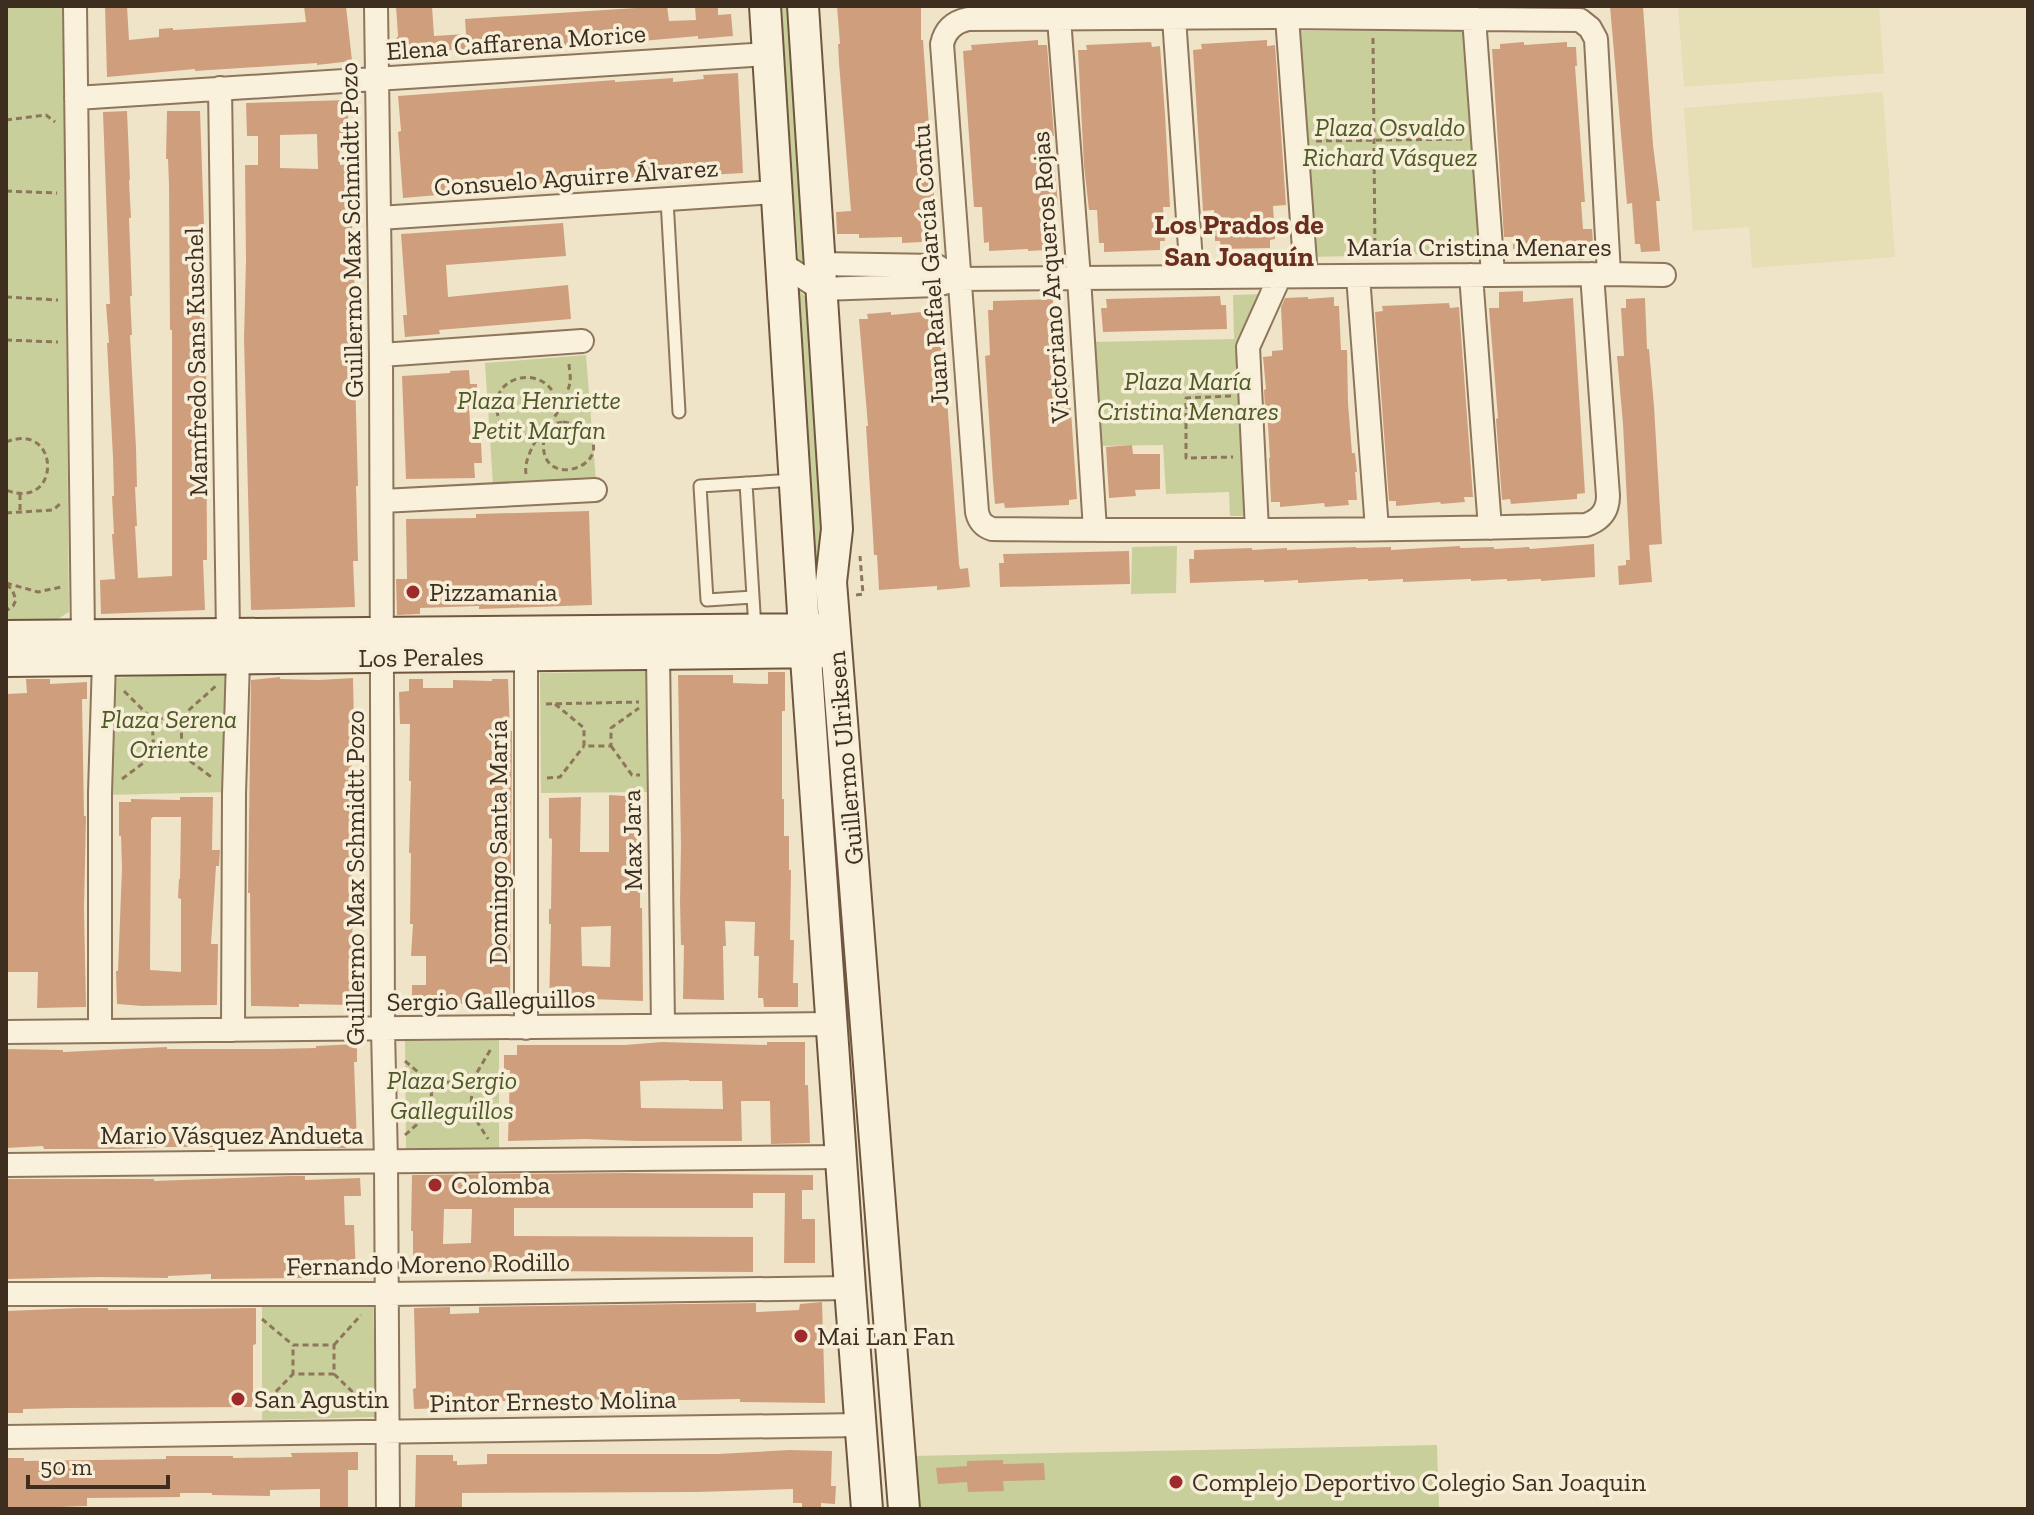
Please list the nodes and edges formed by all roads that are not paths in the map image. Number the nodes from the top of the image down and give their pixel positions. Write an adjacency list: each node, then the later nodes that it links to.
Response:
1 (75, 6): 12 (street)
2 (376, 6): 10 (street, Guillermo Max Schmidtt Pozo)
3 (765, 6): 9 (main road, Guillermo Ulriksen)
4 (803, 6): 20 (main road, Guillermo Ulriksen)
5 (1287, 17): 6 (street, Juan Rafael García Contu); 7 (street, Juan Rafael García Contu); 23 (street)
6 (1174, 18): 8 (street, Juan Rafael García Contu); 21 (street)
7 (1474, 18): 17 (street, Juan Rafael García Contu); 18 (street)
8 (1059, 19): 25 (street, Victoriano Arqueros Rojas); 26 (street, Juan Rafael García Contu)
9 (767, 54): 10 (street, Elena Caffarena Morice); 13 (main road, Guillermo Ulriksen)
10 (376, 79): 11 (street, Elena Caffarena Morice); 15 (street, Guillermo Max Schmidtt Pozo)
11 (220, 88): 12 (street, Elena Caffarena Morice); 44 (street, Mamfredo Sans Kuschel)
12 (76, 98): 40 (street)
13 (776, 192): 14 (street, Consuelo Aguirre Álvarez); 16 (main road, Guillermo Ulriksen)
14 (667, 200): 15 (street, Consuelo Aguirre Álvarez); 29 (lane)
15 (379, 218): 28 (street, Guillermo Max Schmidtt Pozo)
16 (782, 264): 20 (street); 30 (main road, Guillermo Ulriksen)
17 (1600, 274): 18 (street, María Cristina Menares); 19 (street, María Cristina Menares); 34 (street, Juan Rafael García Contu)
18 (1482, 275): 24 (street, María Cristina Menares); 34 (street)
19 (1664, 275)
20 (820, 276): 26 (street, María Cristina Menares); 42 (main road, Guillermo Ulriksen)
21 (1192, 276): 22 (street, María Cristina Menares); 25 (street, María Cristina Menares)
22 (1280, 276): 23 (street, María Cristina Menares); 37 (street)
23 (1306, 276): 24 (street, María Cristina Menares)
24 (1366, 276): 35 (street)
25 (1079, 278): 26 (street, María Cristina Menares); 36 (street, Victoriano Arqueros Rojas)
26 (958, 279): 36 (street, Juan Rafael García Contu)
27 (575, 341): 28 (street)
28 (381, 355): 33 (street, Guillermo Max Schmidtt Pozo)
29 (679, 412)
30 (795, 480): 31 (lane); 42 (main road, Guillermo Ulriksen)
31 (746, 483): 38 (lane); 38 (lane)
32 (595, 490): 33 (street)
33 (382, 501): 43 (street, Guillermo Max Schmidtt Pozo)
34 (1490, 528): 35 (street, Juan Rafael García Contu)
35 (1377, 529): 37 (street, Juan Rafael García Contu)
36 (1095, 530): 37 (street, Juan Rafael García Contu)
37 (1257, 530)
38 (753, 597): 39 (lane)
39 (755, 630): 42 (main road, Los Perales); 43 (main road, Los Perales)
40 (83, 635): 41 (main road, Los Perales); 44 (main road, Los Perales)
41 (6, 636)
42 (821, 640): 45 (main road, Los Perales); 49 (main road, Guillermo Ulriksen); 67 (main road, Guillermo Ulriksen)
43 (383, 645): 44 (main road, Los Perales); 46 (main road, Los Perales); 55 (street, Guillermo Max Schmidtt Pozo)
44 (235, 653): 48 (main road, Los Perales); 52 (street, Mamfredo Sans Kuschel)
45 (658, 654): 46 (main road, Los Perales); 50 (street, Max Jara)
46 (526, 656): 51 (street, Domingo Santa María)
47 (6, 661): 48 (main road, Los Perales)
48 (104, 666): 53 (street)
49 (832, 1024): 50 (street, Sergio Galleguillos); 57 (main road, Guillermo Ulriksen)
50 (663, 1025): 51 (street, Sergio Galleguillos)
51 (515, 1028): 55 (street, Sergio Galleguillos)
52 (233, 1030): 53 (street, Sergio Galleguillos); 55 (street, Sergio Galleguillos)
53 (100, 1031): 54 (street, Sergio Galleguillos)
54 (6, 1032)
55 (383, 1036): 56 (street, Guillermo Max Schmidtt Pozo)
56 (386, 1157): 57 (street, Mario Vásquez Andueta); 58 (street, Mario Vásquez Andueta); 61 (street, Guillermo Max Schmidtt Pozo)
57 (841, 1157): 59 (main road, Guillermo Ulriksen)
58 (6, 1165)
59 (850, 1288): 61 (street, Fernando Moreno Rodillo); 62 (main road, Guillermo Ulriksen)
60 (6, 1294): 61 (street, Fernando Moreno Rodillo)
61 (387, 1294): 63 (street, Guillermo Max Schmidtt Pozo)
62 (861, 1425): 63 (street, Pintor Ernesto Molina); 66 (main road, Guillermo Ulriksen)
63 (387, 1431): 64 (street, Pintor Ernesto Molina); 65 (street, Guillermo Max Schmidtt Pozo)
64 (6, 1437)
65 (388, 1509)
66 (867, 1509)
67 (904, 1509)

